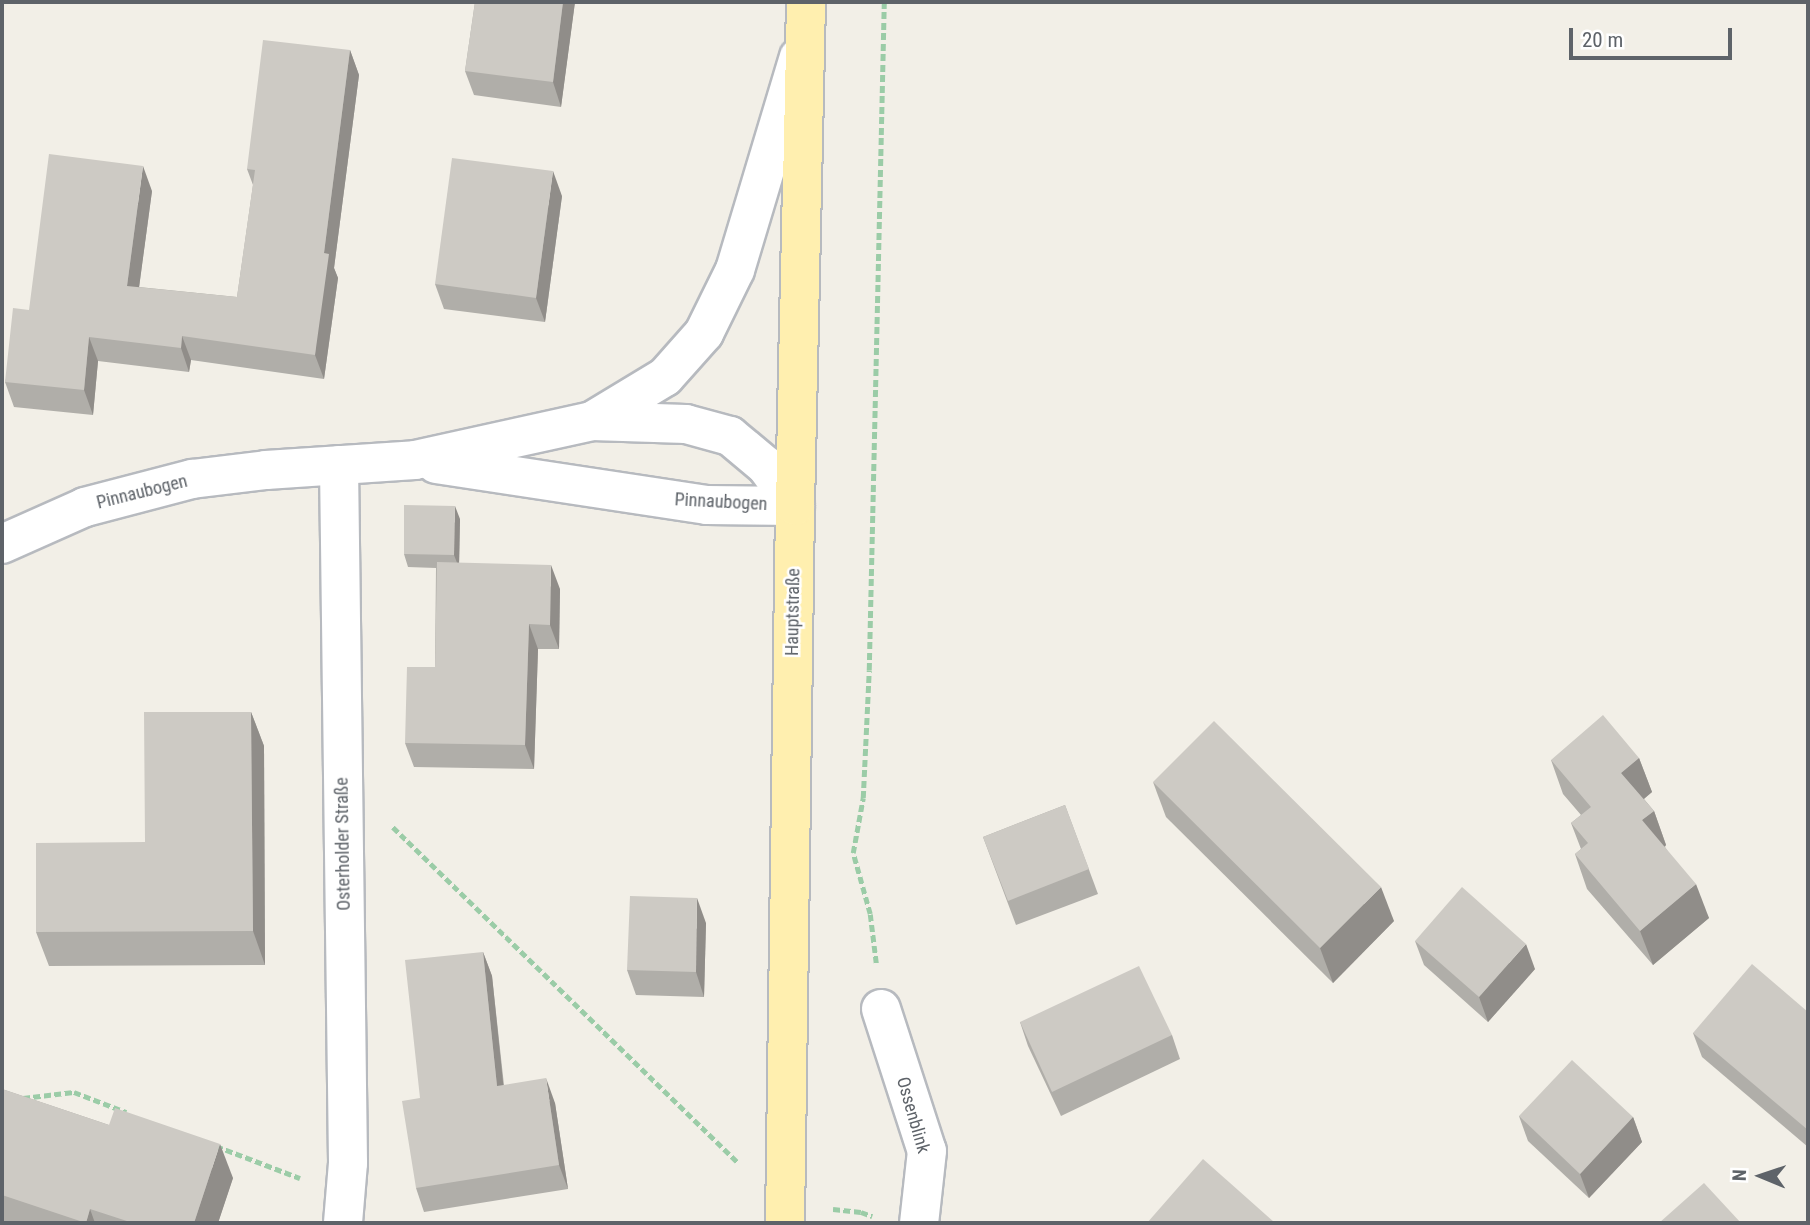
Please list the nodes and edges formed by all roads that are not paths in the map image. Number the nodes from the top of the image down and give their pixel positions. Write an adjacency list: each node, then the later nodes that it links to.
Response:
1 (806, 18): 2 (street, Pinnaubogen); 5 (main road, Hauptstraße)
2 (592, 421): 3 (street, Pinnaubogen); 5 (street, Pinnaubogen)
3 (415, 460): 4 (street, Pinnaubogen); 5 (street, Pinnaubogen)
4 (339, 465): 6 (street, Pinnaubogen); 8 (street, Osterholder Straße)
5 (795, 506): 9 (main road, Hauptstraße)
6 (2, 544)
7 (881, 1009): 10 (street, Ossenblink)
8 (343, 1223)
9 (785, 1223)
10 (919, 1223)

